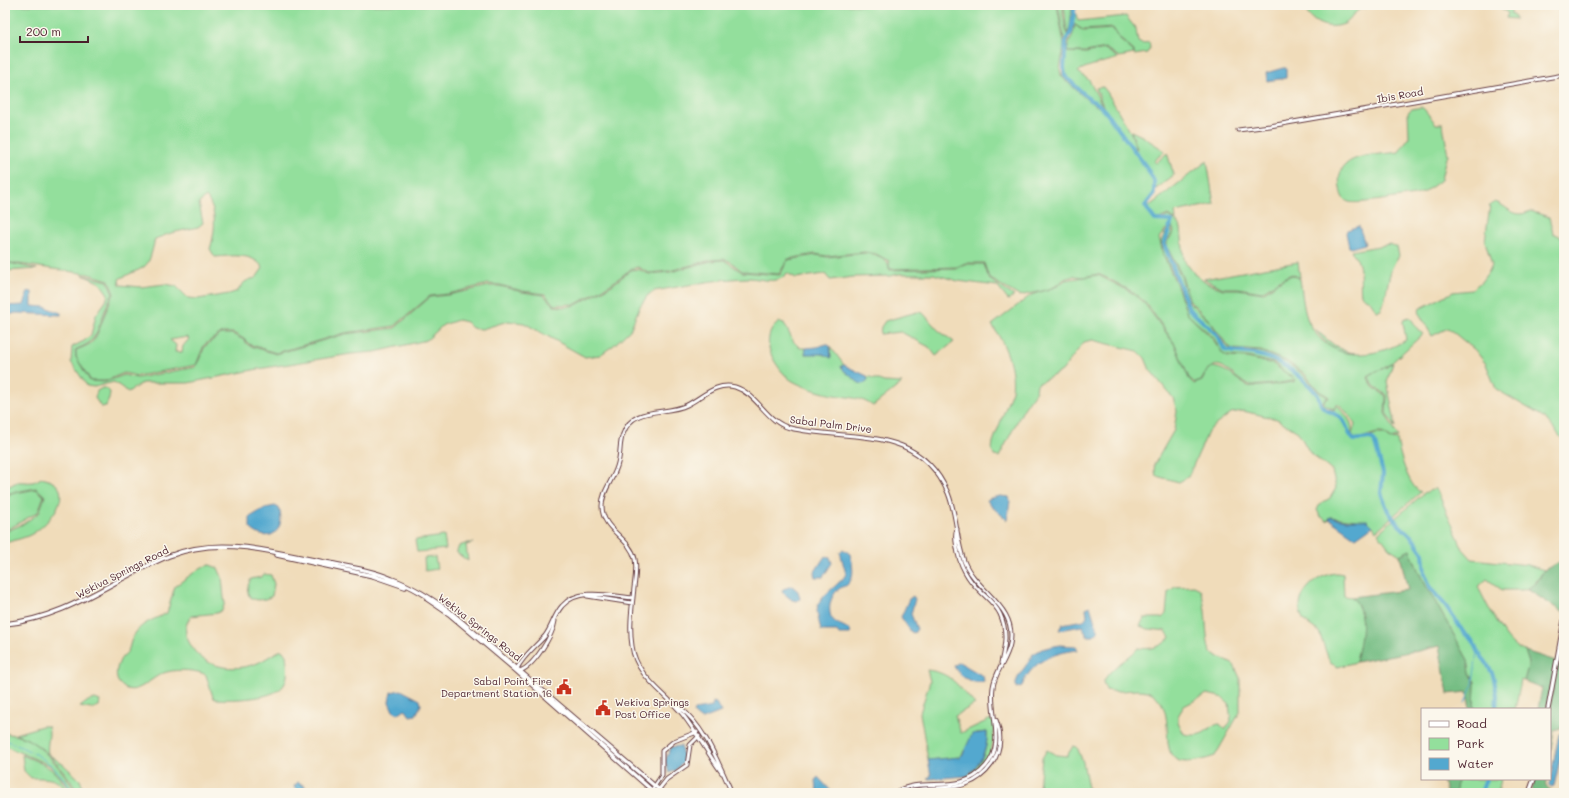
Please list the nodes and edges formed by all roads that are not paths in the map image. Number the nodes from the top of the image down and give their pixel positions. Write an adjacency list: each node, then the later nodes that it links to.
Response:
1 (1561, 5): 2 (main road)
2 (1564, 24)
3 (1564, 75): 4 (street, Ibis Road)
4 (1238, 130)
5 (583, 596): 6 (street); 7 (street); 8 (street)
6 (633, 598): 7 (street, Sabal Palm Drive); 20 (street, Sabal Palm Drive)
7 (632, 603): 18 (street, Sabal Palm Drive)
8 (556, 617): 11 (street); 12 (street)
9 (1564, 621): 19 (main road)
10 (5, 624): 14 (main road, Wekiva Springs Road)
11 (540, 642): 12 (street); 14 (street)
12 (540, 652): 13 (street)
13 (525, 668): 15 (street); 16 (main road)
14 (517, 670): 15 (main road, Wekiva Springs Road); 17 (main road, Wekiva Springs Road)
15 (522, 671): 16 (main road, Wekiva Springs Road)
16 (526, 675): 17 (main road, Wekiva Springs Road)
17 (549, 698): 21 (main road, Wekiva Springs Road)
18 (672, 702): 22 (street, Sabal Palm Drive); 23 (street, Sabal Palm Drive)
19 (1548, 708)
20 (994, 711): 33 (street, Sabal Palm Drive); 34 (street, Sabal Palm Drive)
21 (572, 718): 29 (main road, Wekiva Springs Road); 30 (main road, Wekiva Springs Road)
22 (700, 730): 23 (street); 24 (street, Sabal Palm Drive)
23 (695, 733): 25 (street, Sabal Palm Drive); 29 (street)
24 (703, 734): 25 (street); 26 (street, Sabal Palm Drive)
25 (698, 737): 26 (street, Sabal Palm Drive); 29 (street)
26 (722, 773): 32 (street)
27 (1564, 778): 36 (highway); 37 (highway)
28 (1534, 780): 35 (main road)
29 (657, 788): 30 (street); 31 (main road, Wekiva Springs Road)
30 (655, 792)
31 (663, 793)
32 (732, 793)
33 (894, 793)
34 (901, 793)
35 (1529, 793)
36 (1559, 793)
37 (1562, 793)

